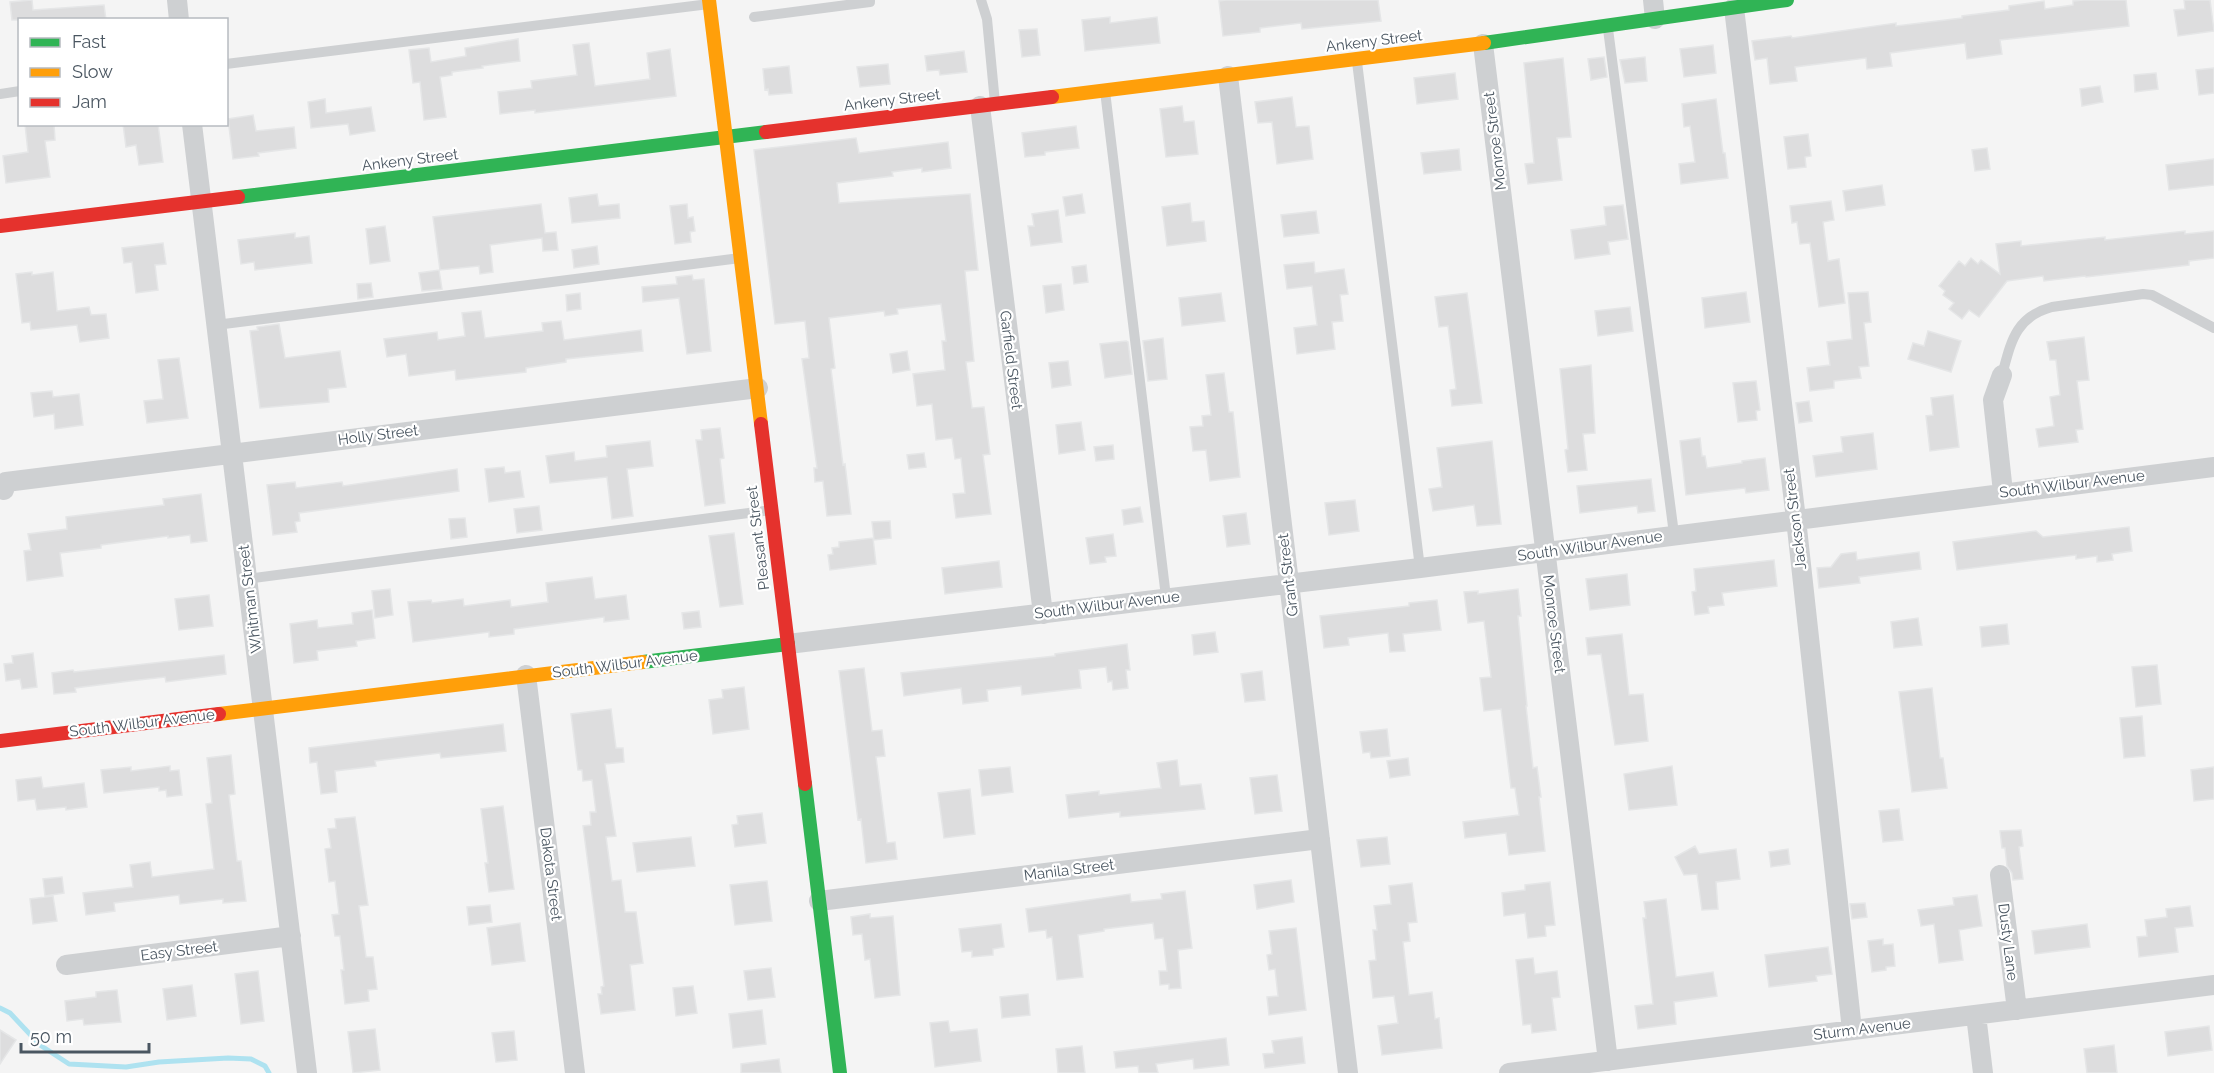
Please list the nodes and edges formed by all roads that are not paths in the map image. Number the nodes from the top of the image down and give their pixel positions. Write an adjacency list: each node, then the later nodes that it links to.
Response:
1 (177, 0): 9 (street)
2 (870, 0): 8 (lane)
3 (981, 0): 18 (lane)
4 (1780, 0): 6 (main road, Ankeny Street)
5 (709, 2): 13 (lane); 20 (main road, Pleasant Street)
6 (1734, 8): 7 (main road, Ankeny Street); 33 (street, Jackson Street)
7 (1654, 10): 10 (main road, Ankeny Street)
8 (754, 17)
9 (179, 18)
10 (1607, 27): 11 (main road, Ankeny Street); 34 (lane)
11 (1483, 44): 12 (main road, Ankeny Street); 35 (street, Monroe Street)
12 (1357, 60): 14 (main road, Ankeny Street); 36 (lane)
13 (228, 64)
14 (1228, 76): 16 (main road, Ankeny Street); 38 (street, Grant Street)
15 (18, 91): 17 (lane)
16 (1105, 91): 18 (main road, Ankeny Street); 39 (lane)
17 (0, 93)
18 (988, 105): 20 (main road, Ankeny Street); 40 (street, Garfield Street)
19 (192, 126): 21 (street, Whitman Street)
20 (726, 137): 21 (main road, Ankeny Street); 23 (main road, Pleasant Street)
21 (201, 203): 22 (main road, Ankeny Street); 24 (street, Whitman Street)
22 (0, 226)
23 (740, 258): 24 (lane); 27 (main road, Pleasant Street)
24 (216, 325): 28 (street, Whitman Street)
25 (2214, 328): 26 (lane)
26 (2002, 375): 31 (street)
27 (758, 388): 28 (street, Holly Street); 32 (main road, Pleasant Street)
28 (232, 454): 30 (street, Holly Street); 37 (street, Whitman Street)
29 (2214, 467): 31 (street, South Wilbur Avenue)
30 (4, 490)
31 (2003, 492): 33 (street, South Wilbur Avenue)
32 (771, 510): 37 (lane); 41 (main road, Pleasant Street)
33 (1796, 519): 34 (street, South Wilbur Avenue); 53 (street, Jackson Street)
34 (1674, 534): 35 (street, South Wilbur Avenue)
35 (1546, 552): 36 (street, South Wilbur Avenue); 54 (street, Monroe Street)
36 (1420, 568): 38 (street, South Wilbur Avenue)
37 (247, 579): 43 (street, Whitman Street)
38 (1289, 583): 39 (street, South Wilbur Avenue); 45 (street, Grant Street)
39 (1166, 597): 40 (street, South Wilbur Avenue)
40 (1043, 614): 41 (street, South Wilbur Avenue)
41 (788, 644): 42 (main road, South Wilbur Avenue); 47 (main road, Pleasant Street)
42 (526, 675): 43 (main road, South Wilbur Avenue); 56 (street, Dakota Street)
43 (263, 707): 44 (main road, South Wilbur Avenue); 48 (street, Whitman Street)
44 (0, 741)
45 (1320, 839): 47 (street, Manila Street); 58 (street, Grant Street)
46 (2000, 875): 51 (street, Dusty Lane)
47 (819, 901): 57 (main road, Pleasant Street)
48 (291, 936): 49 (street, Easy Street); 55 (street, Whitman Street)
49 (66, 965)
50 (2214, 985): 51 (street, Sturm Avenue)
51 (2017, 1010): 52 (street, Sturm Avenue)
52 (1977, 1015): 53 (street, Sturm Avenue); 60 (street)
53 (1852, 1030): 54 (street, Sturm Avenue)
54 (1608, 1061): 59 (street, Sturm Avenue)
55 (308, 1073)
56 (575, 1073)
57 (840, 1073)
58 (1348, 1073)
59 (1509, 1073)
60 (1983, 1073)

